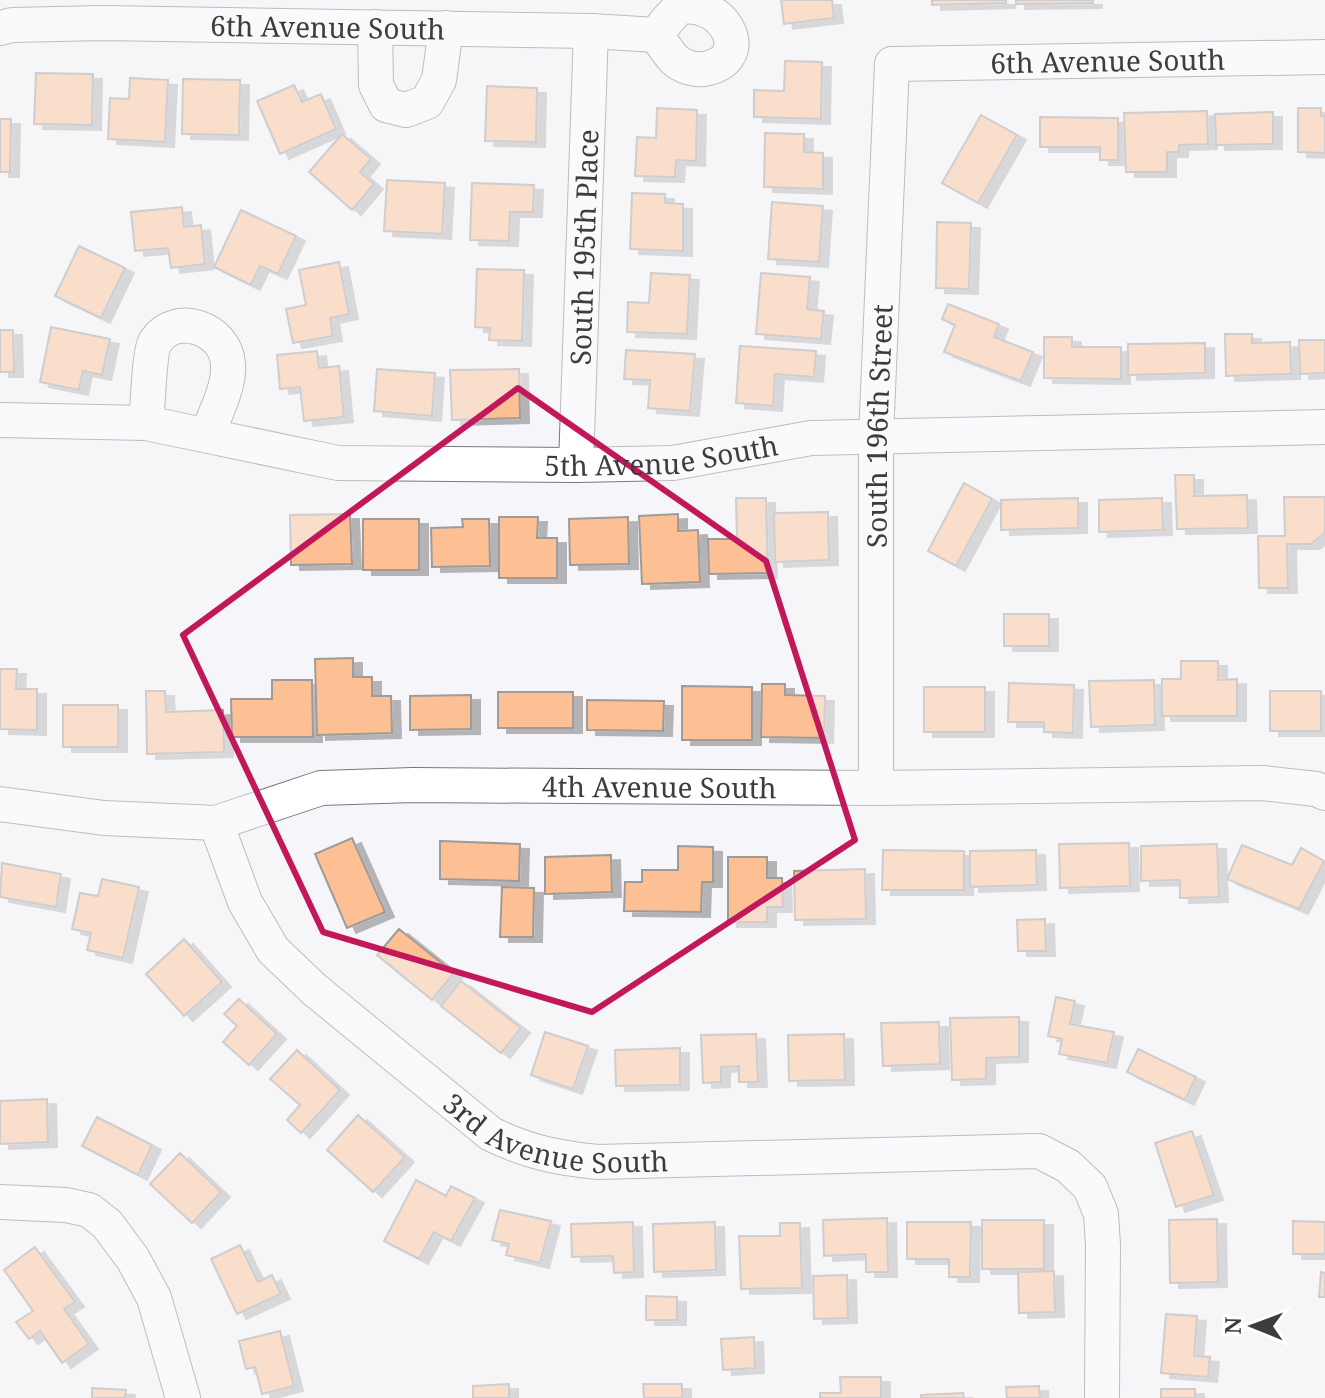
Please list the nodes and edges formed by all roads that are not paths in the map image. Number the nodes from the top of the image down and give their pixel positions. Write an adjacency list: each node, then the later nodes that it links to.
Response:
1 (103, 12): 2 (street, 6th Avenue South); 3 (street, 6th Avenue South)
2 (375, 27): 4 (street, 6th Avenue South); 4 (street)
3 (0, 28)
4 (446, 28): 5 (street, 6th Avenue South)
5 (591, 31): 6 (street, 6th Avenue South); 14 (street, South 195th Place)
6 (656, 35)
7 (1325, 57): 8 (street, 6th Avenue South)
8 (892, 64): 13 (street, South 196th Street)
9 (0, 420): 10 (street, 5th Avenue South)
10 (146, 423): 12 (street, 5th Avenue South); 12 (street)
11 (1325, 427): 13 (street, 5th Avenue South)
12 (207, 435): 14 (street, 5th Avenue South)
13 (876, 437): 14 (street, 5th Avenue South); 15 (street, South 196th Street)
14 (576, 465)
15 (876, 788): 16 (street, 4th Avenue South); 18 (street, 4th Avenue South)
16 (1325, 793)
17 (0, 804): 18 (street, 4th Avenue South)
18 (216, 823): 21 (street, 3rd Avenue South)
19 (0, 1202): 20 (street)
20 (183, 1398)
21 (1102, 1398)

